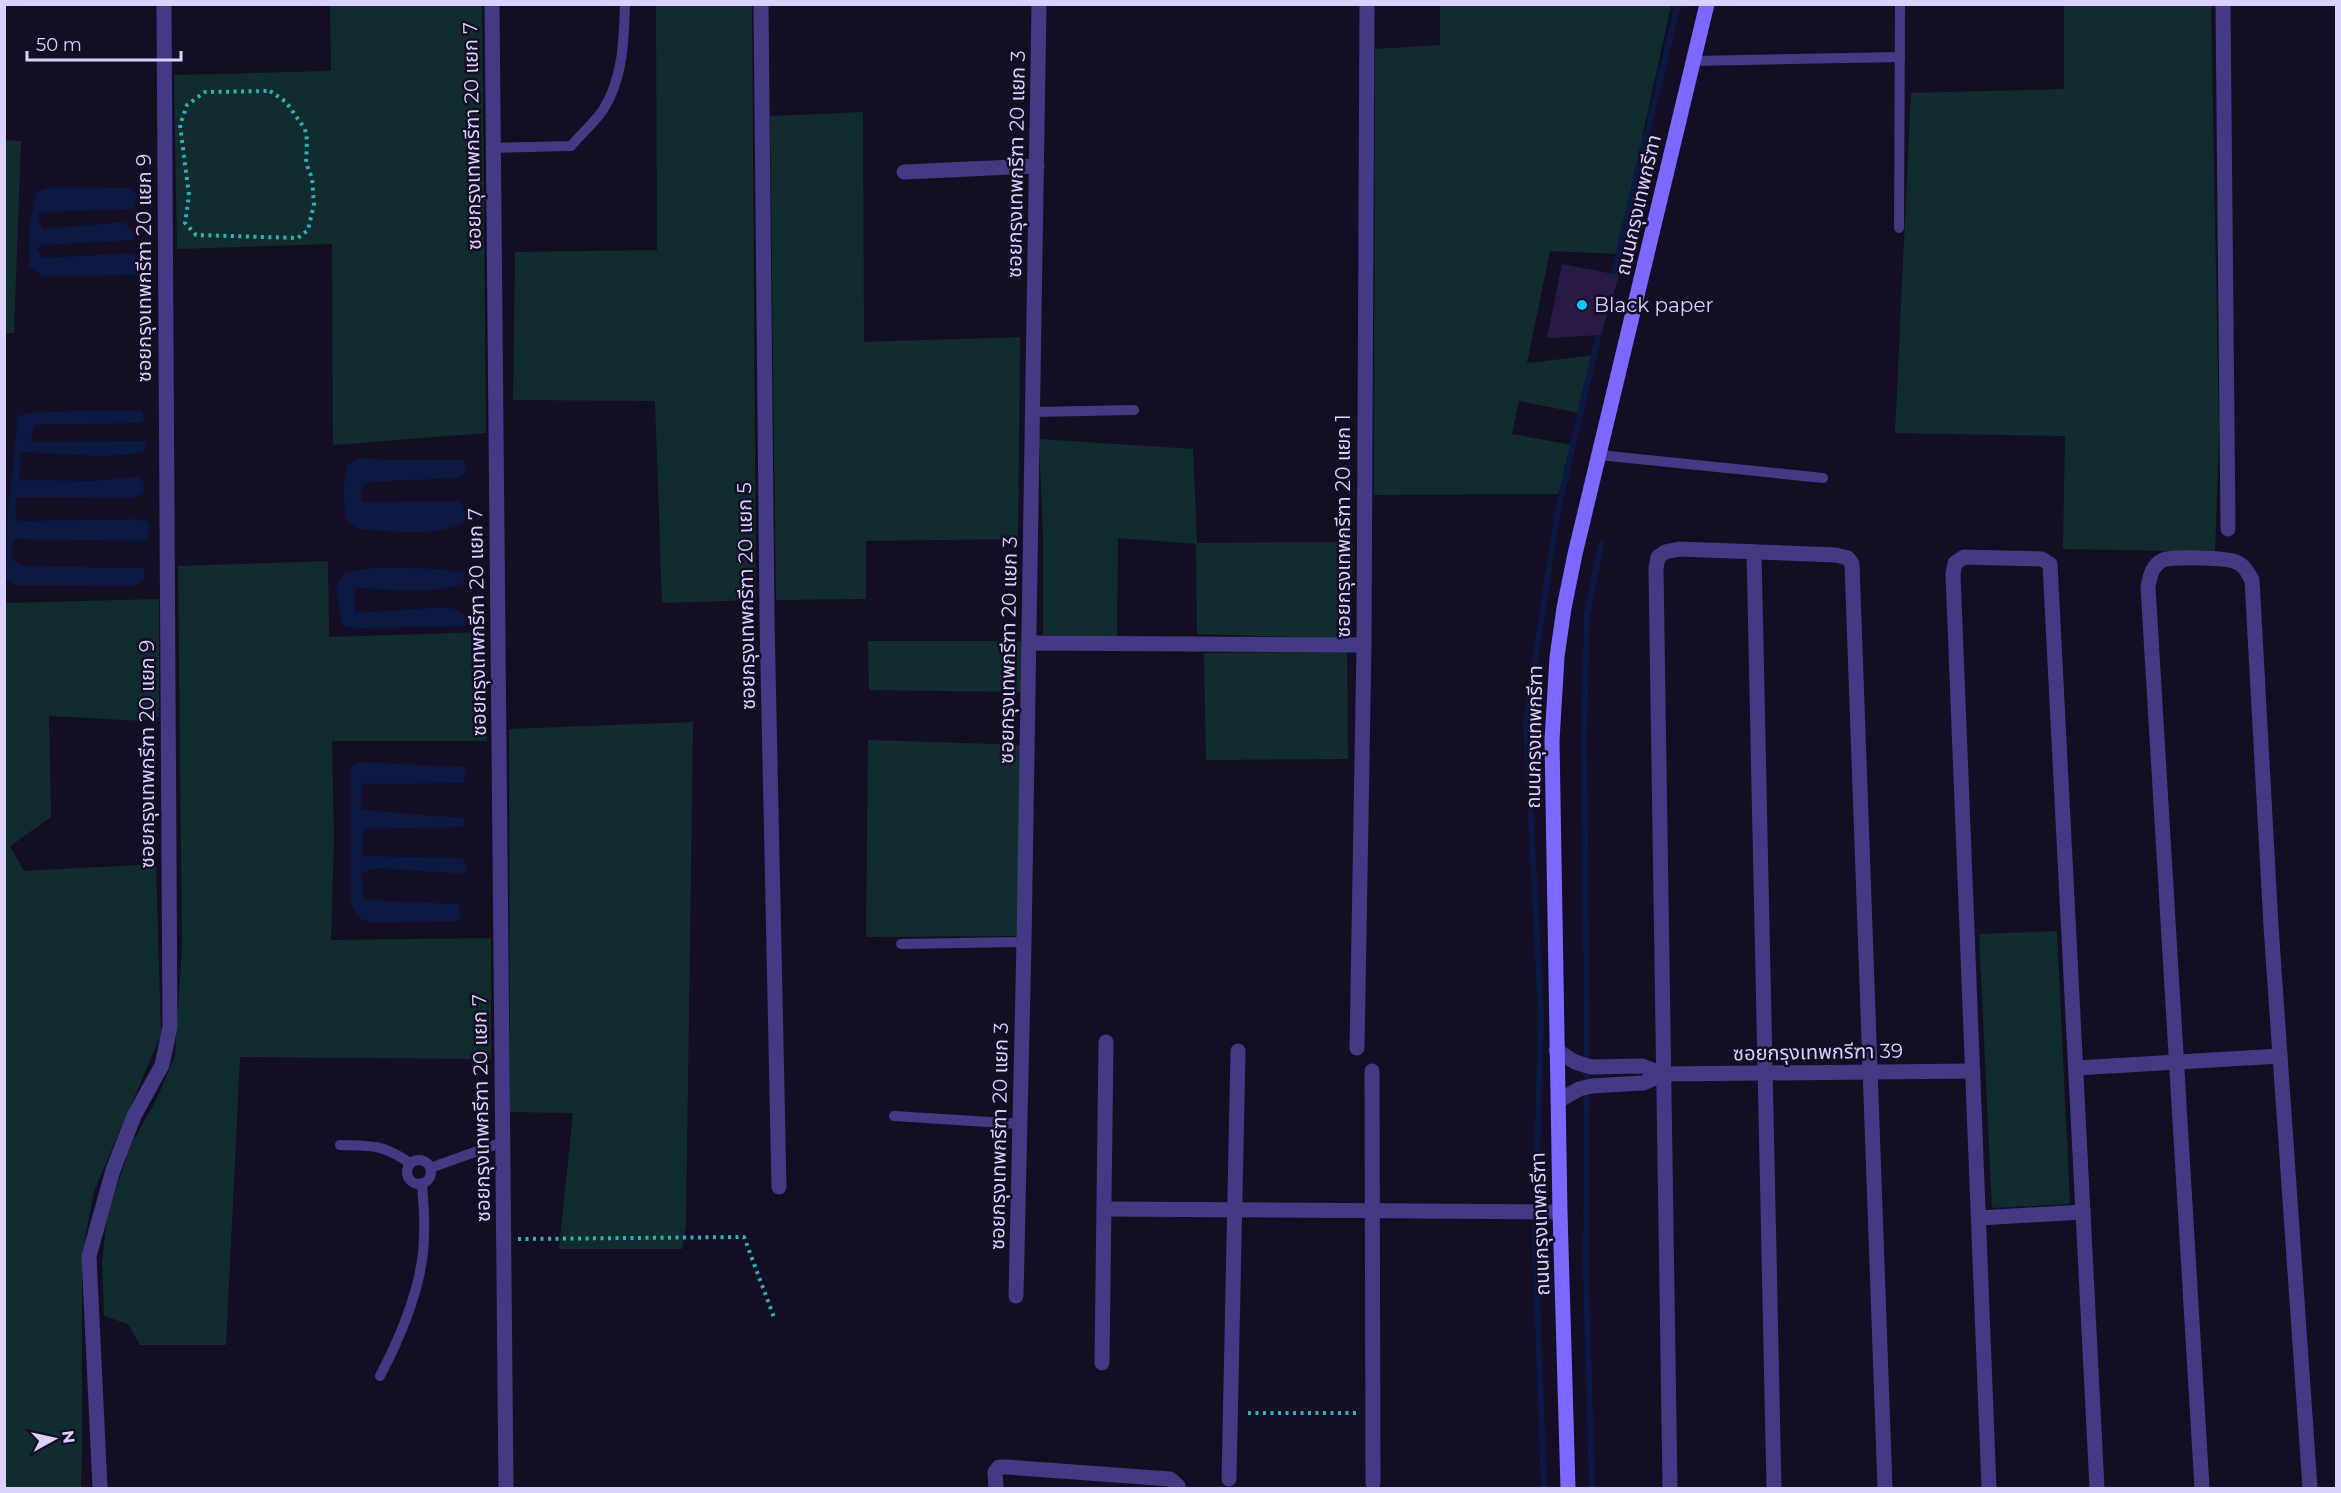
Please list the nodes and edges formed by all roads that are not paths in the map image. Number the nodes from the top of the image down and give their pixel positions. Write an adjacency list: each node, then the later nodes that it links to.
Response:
1 (164, 4): 58 (street, ซอยกรุงเทพกรีฑา 20 แยก 9)
2 (492, 4): 12 (street, ซอยกรุงเทพกรีฑา 20 แยก 7)
3 (625, 4): 12 (lane)
4 (760, 4): 46 (street, ซอยกรุงเทพกรีฑา 20 แยก 5)
5 (1039, 4): 13 (street, ซอยกรุงเทพกรีฑา 20 แยก 3)
6 (1367, 4): 23 (street, ซอยกรุงเทพกรีฑา 20 แยก 1)
7 (1707, 4): 11 (main road, ถนนกรุงเทพกรีฑา)
8 (1900, 4): 10 (lane)
9 (2223, 4): 20 (street)
10 (1900, 57): 11 (lane); 15 (lane)
11 (1694, 61): 18 (main road, ถนนกรุงเทพกรีฑา)
12 (493, 148): 41 (street, ซอยกรุงเทพกรีฑา 20 แยก 7)
13 (1037, 166): 14 (street); 17 (street, ซอยกรุงเทพกรีฑา 20 แยก 3)
14 (904, 172)
15 (1899, 228)
16 (1134, 410): 17 (lane)
17 (1033, 412): 22 (street, ซอยกรุงเทพกรีฑา 20 แยก 3)
18 (1599, 455): 19 (lane); 28 (main road, ถนนกรุงเทพกรีฑา)
19 (1823, 478)
20 (2228, 529)
21 (1754, 552): 35 (street); 36 (street); 37 (street)
22 (1029, 643): 23 (street); 24 (street, ซอยกรุงเทพกรีฑา 20 แยก 3)
23 (1364, 645): 27 (street, ซอยกรุงเทพกรีฑา 20 แยก 1)
24 (1024, 942): 25 (lane); 40 (street, ซอยกรุงเทพกรีฑา 20 แยก 3)
25 (901, 944)
26 (1106, 1042): 47 (street)
27 (1357, 1048)
28 (1557, 1050): 37 (street, ซอยกรุงเทพกรีฑา 39); 38 (main road, ถนนกรุงเทพกรีฑา)
29 (1238, 1051): 48 (street)
30 (2280, 1056): 31 (street); 31 (street); 69 (street)
31 (2176, 1062): 32 (street); 68 (street)
32 (2076, 1068): 34 (street); 51 (street)
33 (1372, 1071): 49 (street)
34 (1973, 1071): 35 (street, ซอยกรุงเทพกรีฑา 39); 52 (street)
35 (1869, 1072): 36 (street, ซอยกรุงเทพกรีฑา 39); 65 (street)
36 (1766, 1073): 37 (street, ซอยกรุงเทพกรีฑา 39); 64 (street)
37 (1664, 1074): 38 (street, ซอยกรุงเทพกรีฑา 39); 63 (street)
38 (1557, 1101): 50 (main road, ถนนกรุงเทพกรีฑา)
39 (894, 1116): 40 (lane)
40 (1020, 1124): 53 (street, ซอยกรุงเทพกรีฑา 20 แยก 3)
41 (503, 1142): 44 (lane); 59 (street, ซอยกรุงเทพกรีฑา 20 แยก 7)
42 (340, 1144): 43 (lane)
43 (410, 1163): 44 (lane); 45 (lane)
44 (430, 1168): 45 (lane)
45 (422, 1183): 55 (lane)
46 (779, 1187)
47 (1104, 1209): 48 (street); 54 (street)
48 (1234, 1210): 49 (street); 56 (street)
49 (1373, 1211): 50 (street); 57 (street)
50 (1552, 1212): 62 (main road, ถนนกรุงเทพกรีฑา)
51 (2083, 1212): 52 (street); 67 (street)
52 (1979, 1218): 66 (street)
53 (1016, 1296)
54 (1102, 1363)
55 (380, 1376)
56 (1229, 1479)
57 (1373, 1483)
58 (100, 1488)
59 (506, 1488)
60 (996, 1488): 61 (street)
61 (1178, 1488)
62 (1568, 1488)
63 (1670, 1488)
64 (1774, 1488)
65 (1885, 1488)
66 (1989, 1488)
67 (2097, 1488)
68 (2202, 1488)
69 (2310, 1488)

